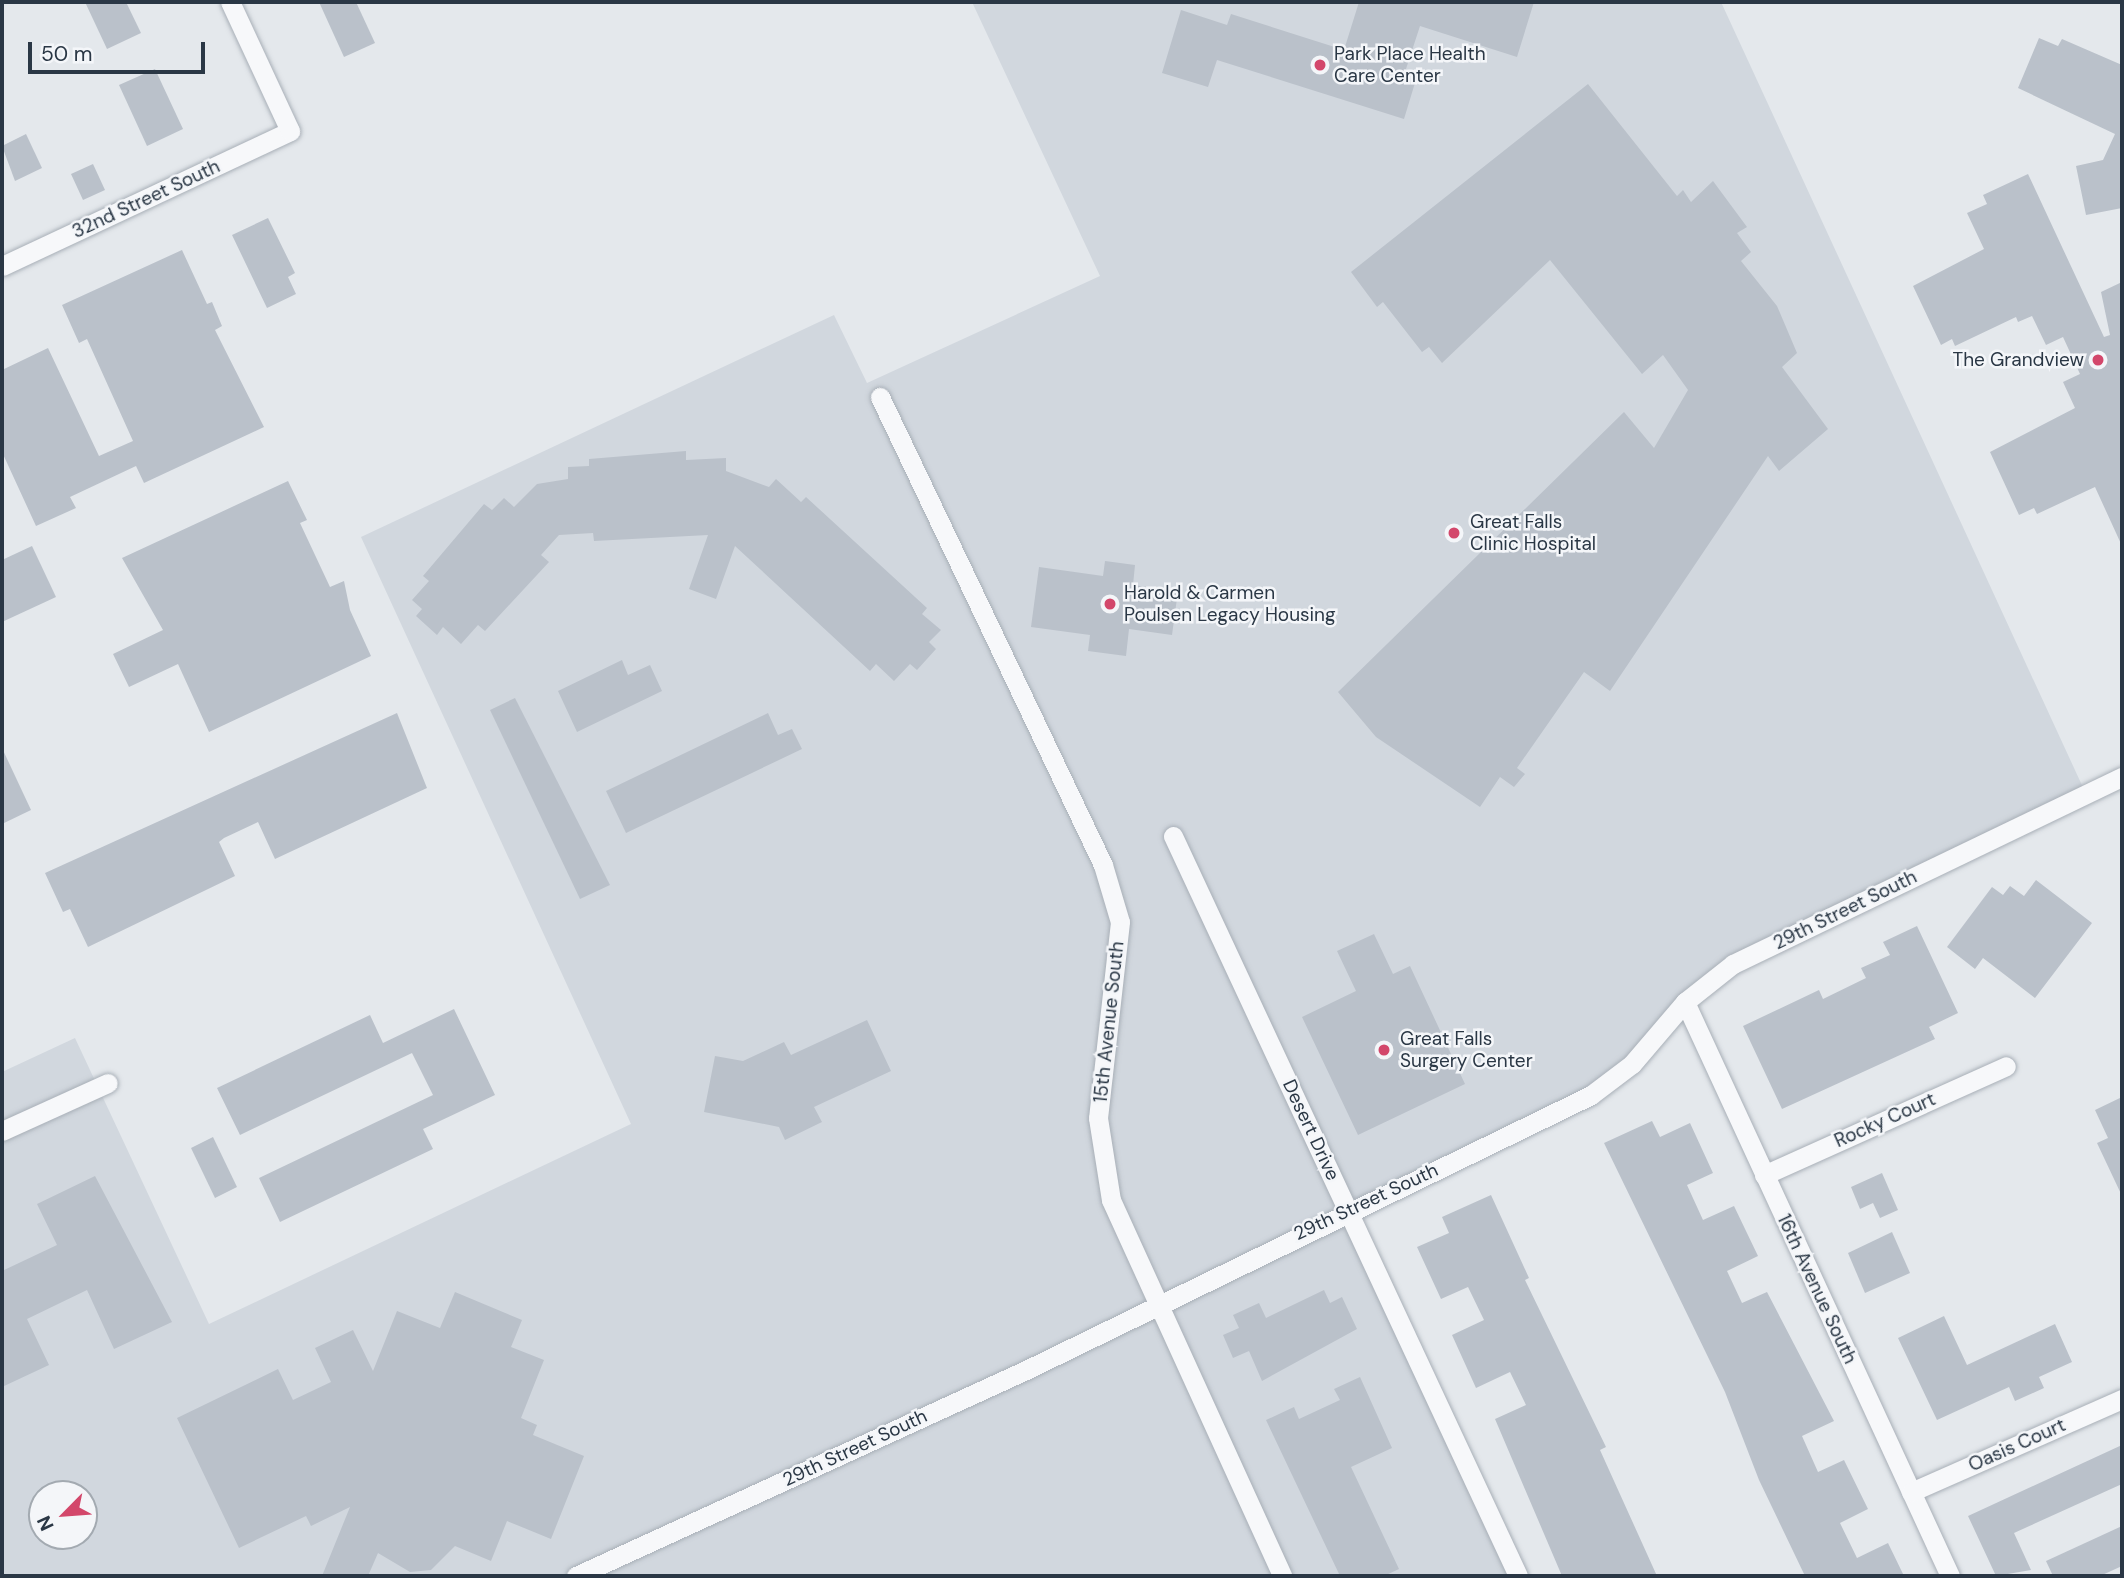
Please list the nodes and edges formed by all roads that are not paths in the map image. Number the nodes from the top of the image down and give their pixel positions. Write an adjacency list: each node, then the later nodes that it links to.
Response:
1 (230, 2): 2 (street, 32nd Street South)
2 (2, 266)
3 (880, 397): 12 (street, 15th Avenue South)
4 (2122, 777): 6 (street, 29th Street South)
5 (1173, 836): 11 (street, Desert Drive)
6 (1685, 1002): 10 (street, 16th Avenue South); 11 (street, 29th Street South)
7 (2006, 1066): 10 (street, Rocky Court)
8 (108, 1083): 9 (street)
9 (2, 1131)
10 (1764, 1175): 14 (street, 16th Avenue South)
11 (1349, 1210): 12 (street, 29th Street South); 17 (street, Desert Drive)
12 (1157, 1302): 15 (street, 29th Street South); 16 (street, 15th Avenue South)
13 (2122, 1399): 14 (street, Oasis Court)
14 (1912, 1492): 18 (street, 16th Avenue South)
15 (576, 1576)
16 (1282, 1576)
17 (1518, 1576)
18 (1950, 1576)

